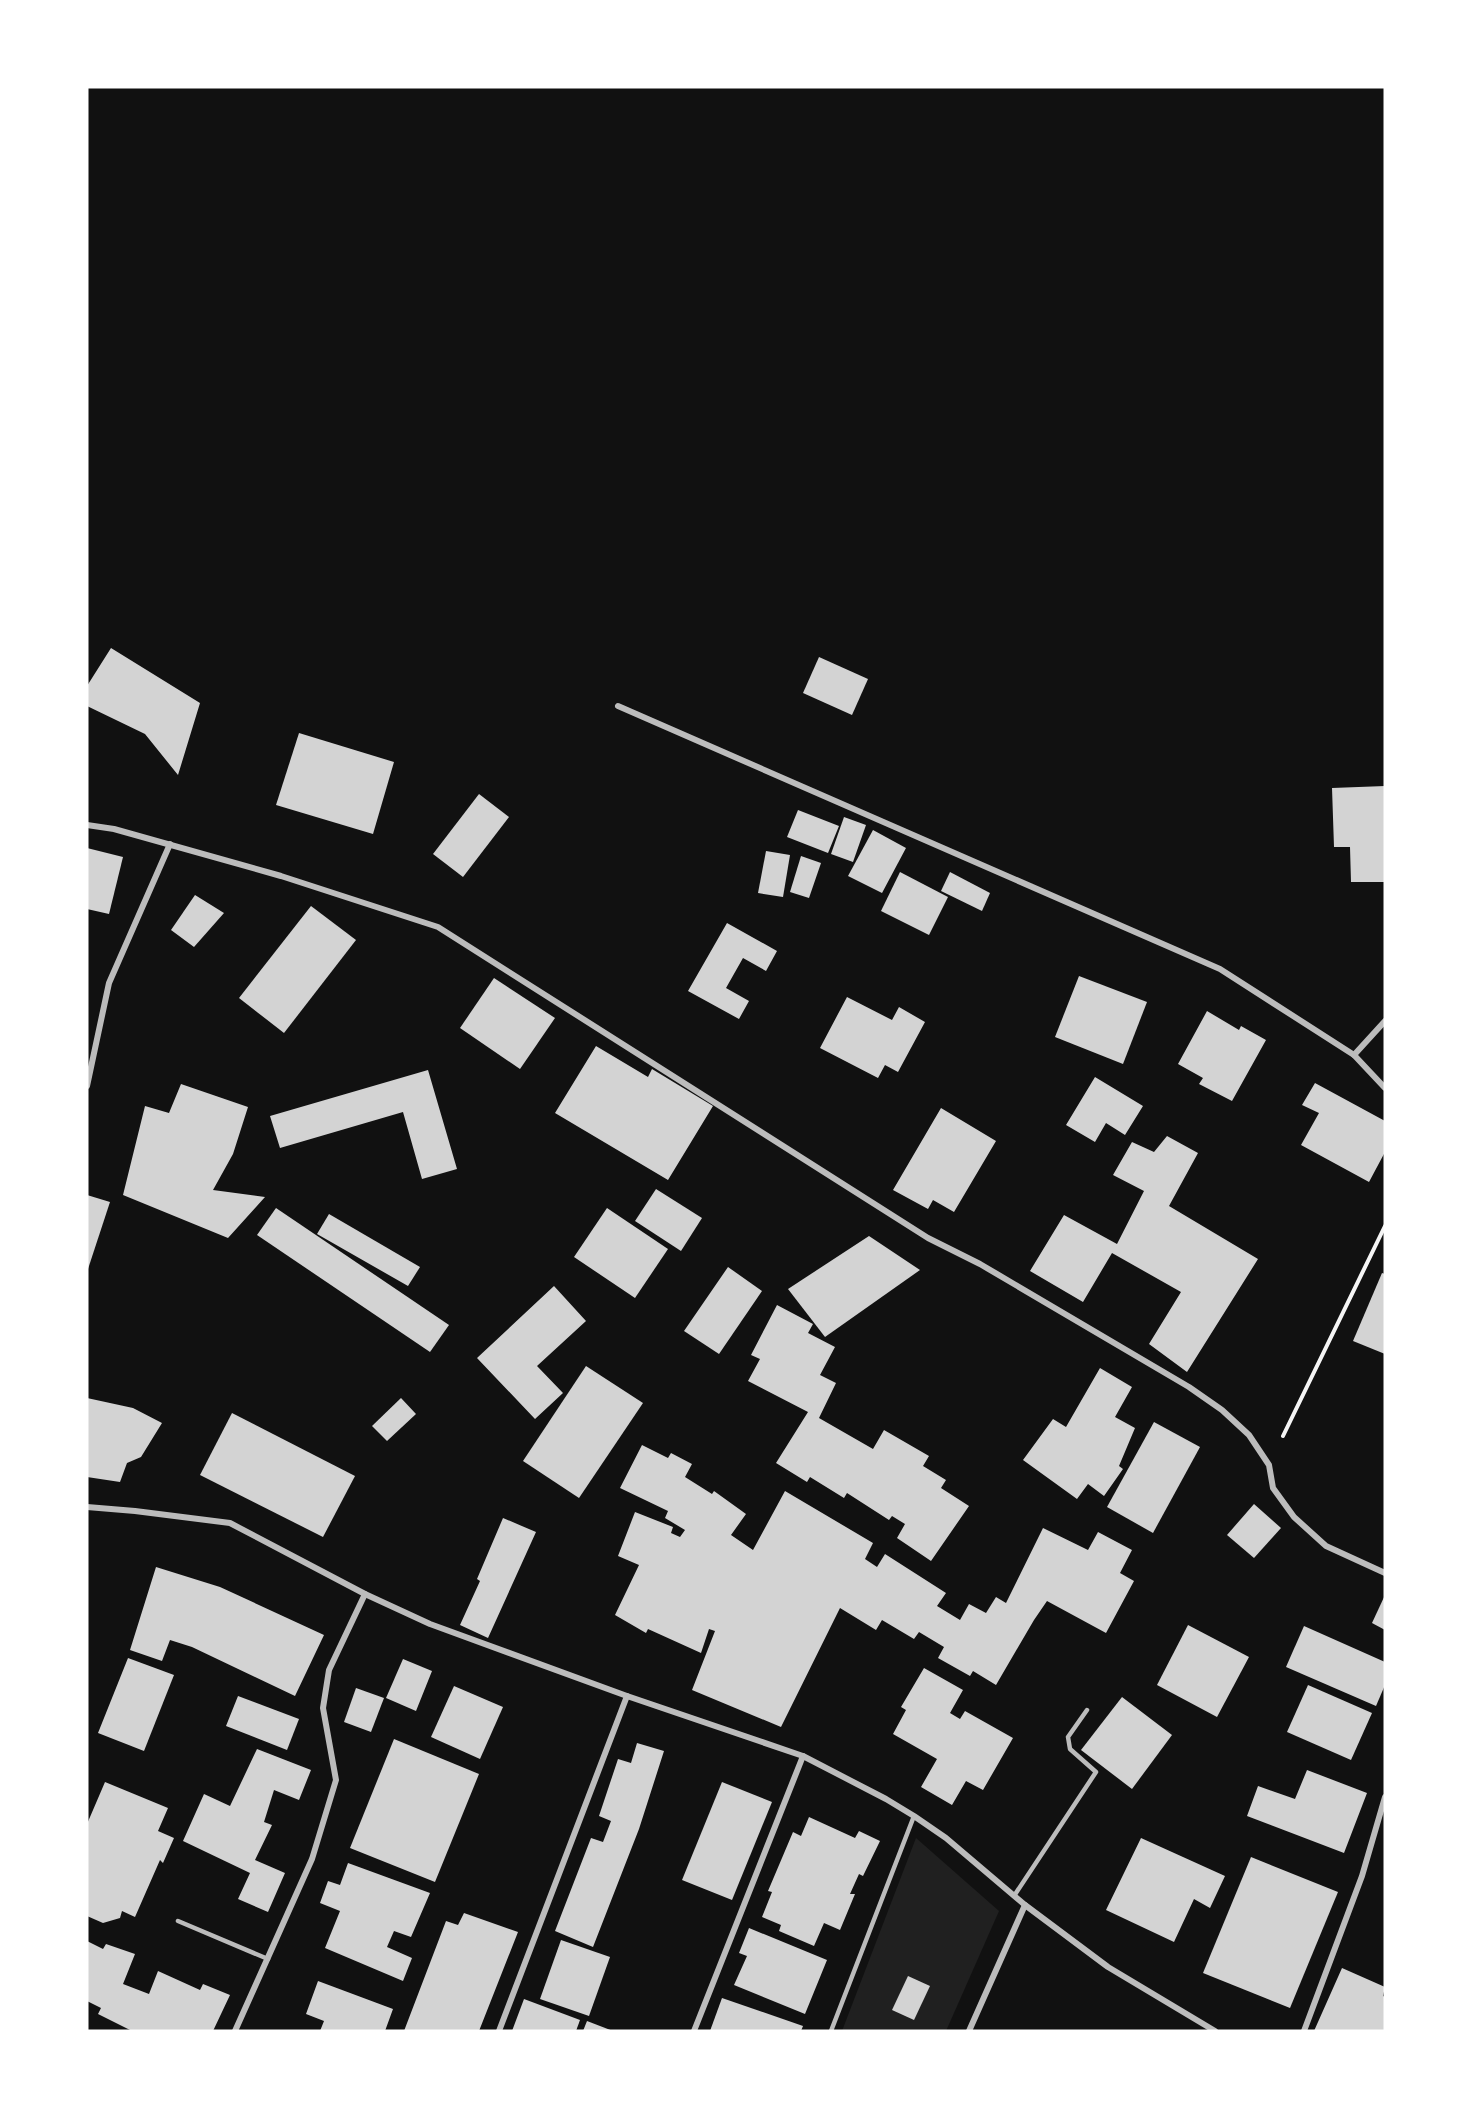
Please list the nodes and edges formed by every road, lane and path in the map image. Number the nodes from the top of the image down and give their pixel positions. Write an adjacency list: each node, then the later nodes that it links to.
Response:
1 (618, 706): 5 (street)
2 (87, 825): 3 (street)
3 (170, 844): 6 (street); 9 (street)
4 (1385, 1021): 5 (street)
5 (1354, 1055): 7 (street)
6 (87, 1086)
7 (1385, 1088)
8 (1385, 1226): 9 (path)
9 (1269, 1465): 11 (street)
10 (87, 1507): 12 (street)
11 (1385, 1573)
12 (365, 1594): 13 (street); 21 (street)
13 (627, 1696): 15 (street); 23 (street)
14 (1087, 1710): 18 (lane)
15 (803, 1756): 17 (street); 24 (street)
16 (1385, 1797): 28 (street)
17 (914, 1816): 18 (street); 25 (lane)
18 (1014, 1896): 19 (street)
19 (1025, 1905): 26 (street); 27 (street)
20 (178, 1922): 21 (lane)
21 (268, 1959): 22 (street)
22 (236, 2031)
23 (499, 2031)
24 (694, 2031)
25 (831, 2031)
26 (969, 2031)
27 (1215, 2031)
28 (1304, 2031)

